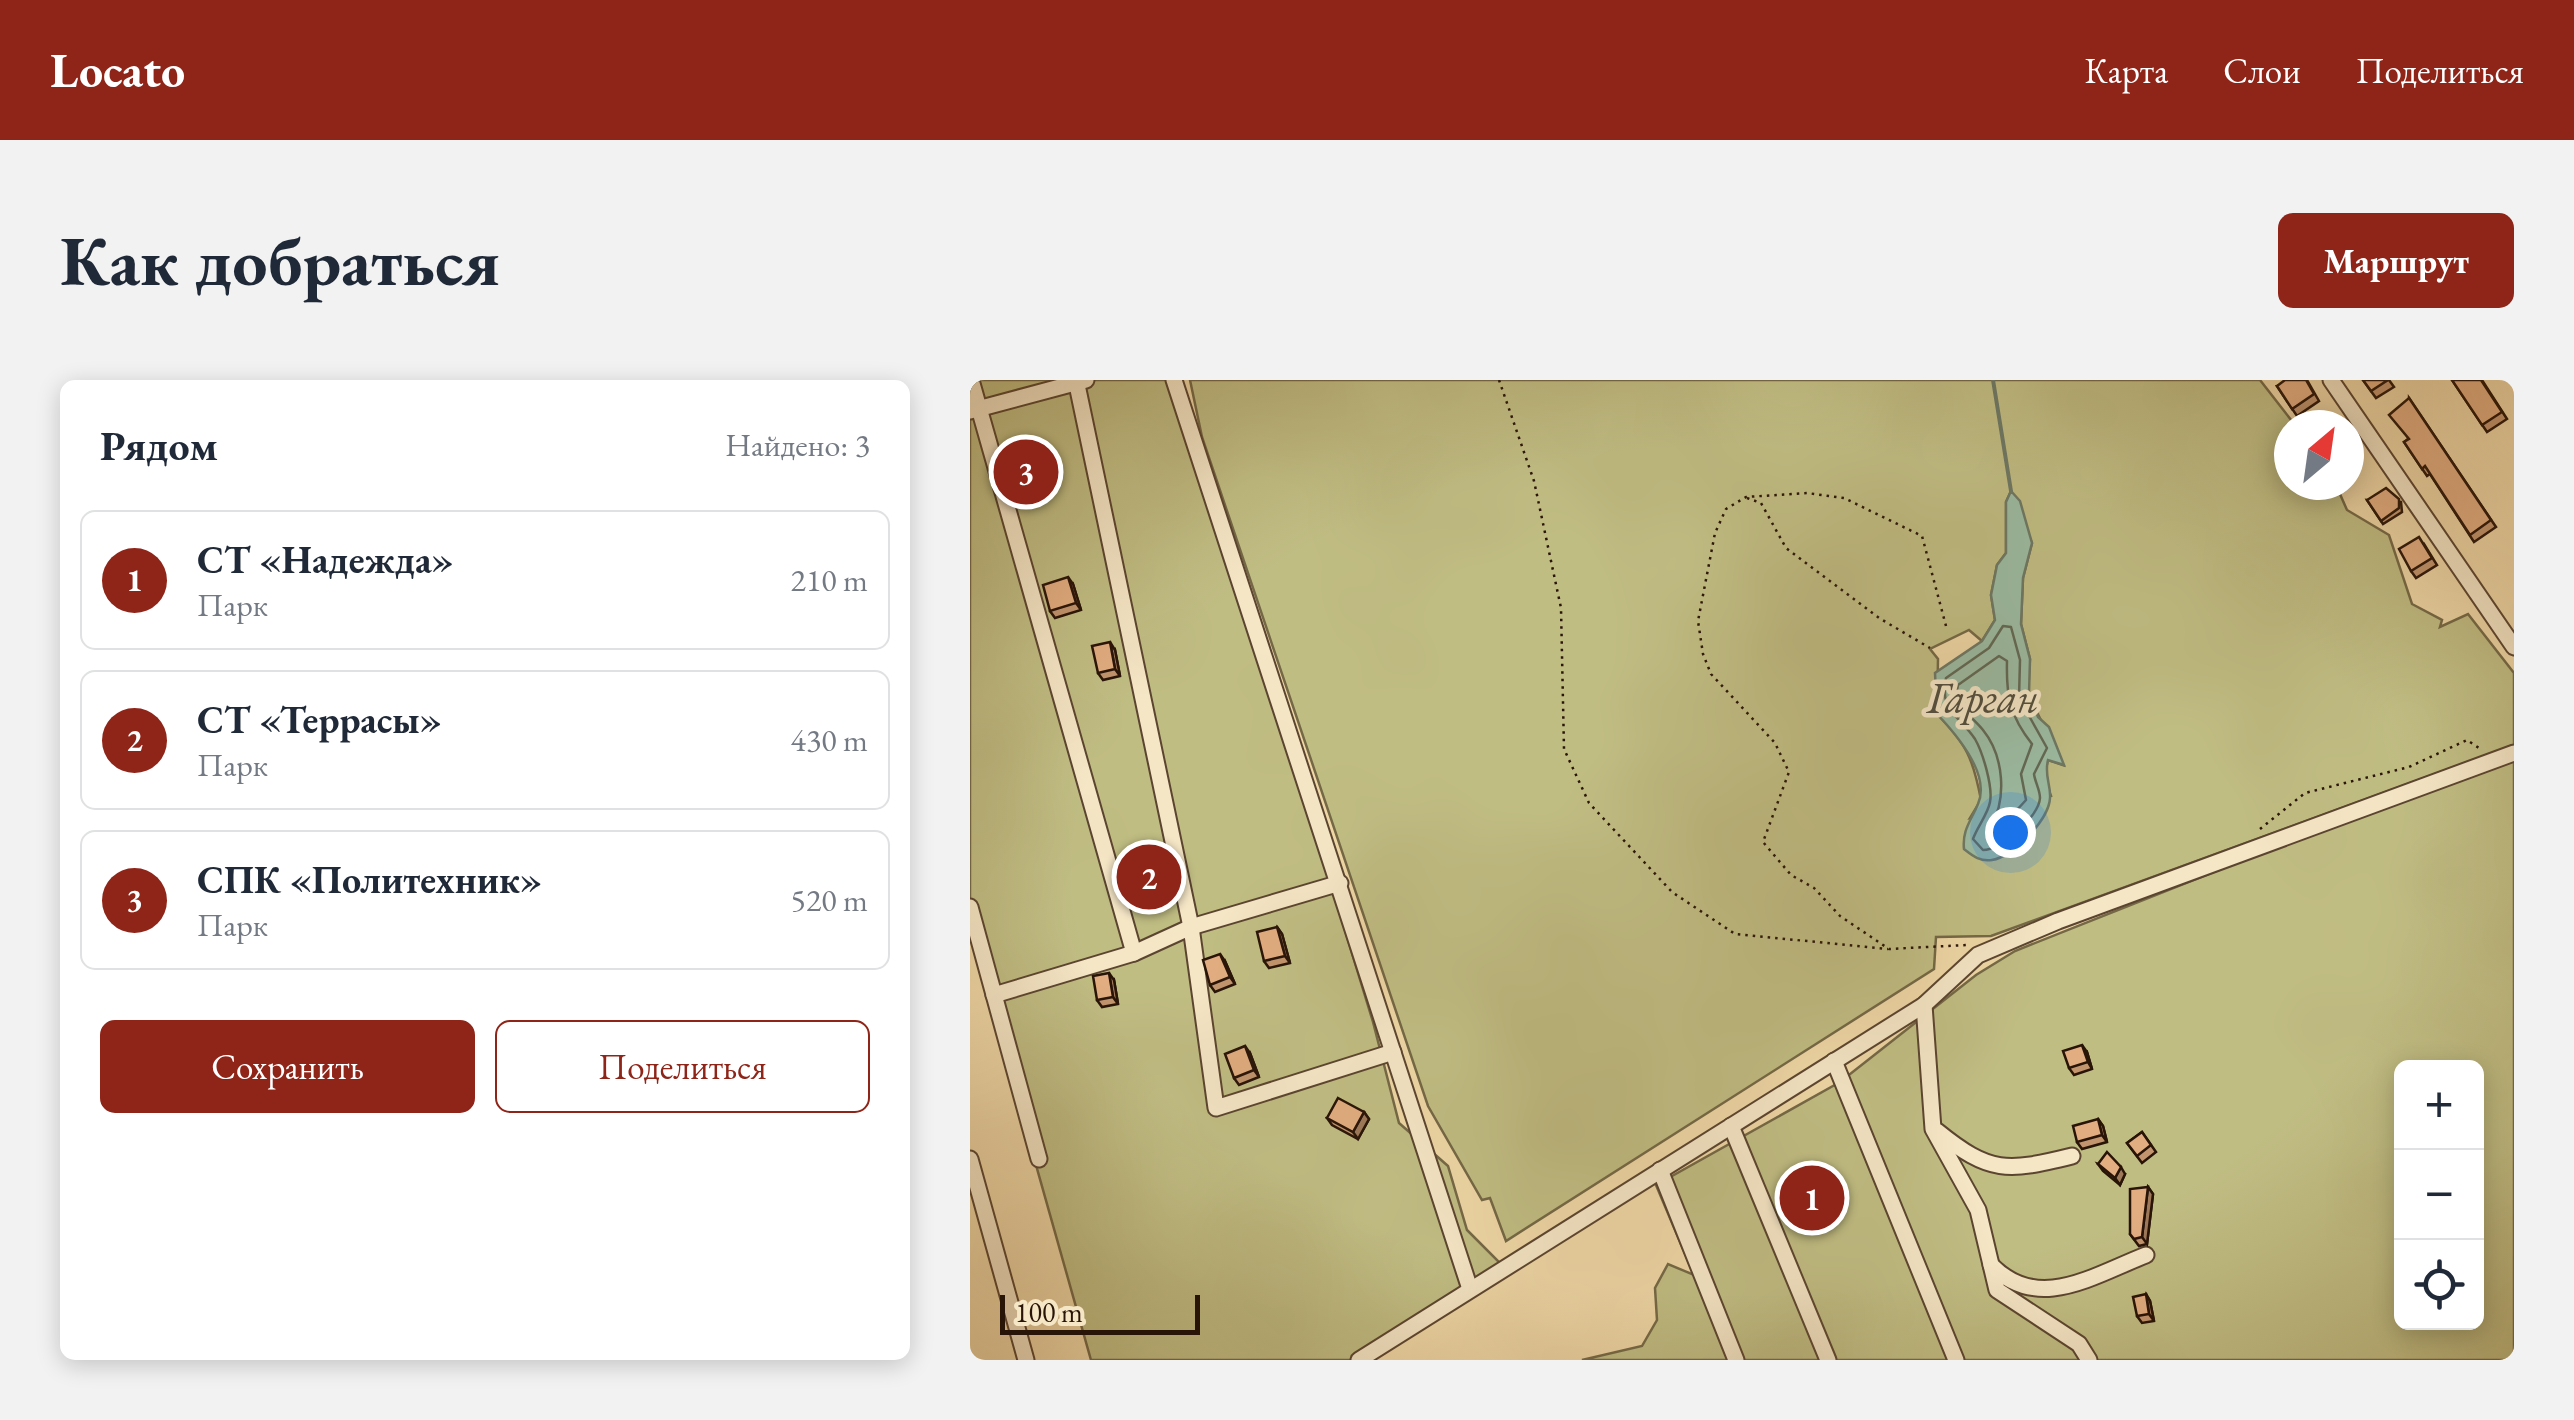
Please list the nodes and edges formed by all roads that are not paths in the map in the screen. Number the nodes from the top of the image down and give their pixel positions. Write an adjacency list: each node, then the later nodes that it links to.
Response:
1 (971, 380): 5 (street)
2 (1174, 380): 8 (street)
3 (2330, 380): 6 (street)
4 (1080, 381): 5 (street); 10 (street)
5 (974, 410): 11 (street)
6 (2514, 648)
7 (2514, 753): 13 (street)
8 (1340, 883): 10 (street); 14 (street)
9 (970, 907): 12 (street)
10 (1191, 926): 11 (street); 14 (street)
11 (1134, 953): 12 (street)
12 (994, 995): 20 (street)
13 (1924, 1005): 15 (street); 17 (street)
14 (1392, 1052): 24 (street)
15 (1834, 1061): 16 (street); 29 (street)
16 (1731, 1126): 21 (street); 28 (street)
17 (1934, 1129): 18 (street); 23 (street)
18 (2072, 1156)
19 (970, 1159): 25 (street)
20 (1038, 1159)
21 (1660, 1170): 24 (street); 27 (street)
22 (2146, 1256): 23 (street)
23 (1988, 1262): 30 (street)
24 (1470, 1288): 26 (street)
25 (1026, 1360)
26 (1359, 1360)
27 (1736, 1360)
28 (1828, 1360)
29 (1956, 1360)
30 (2089, 1360)

